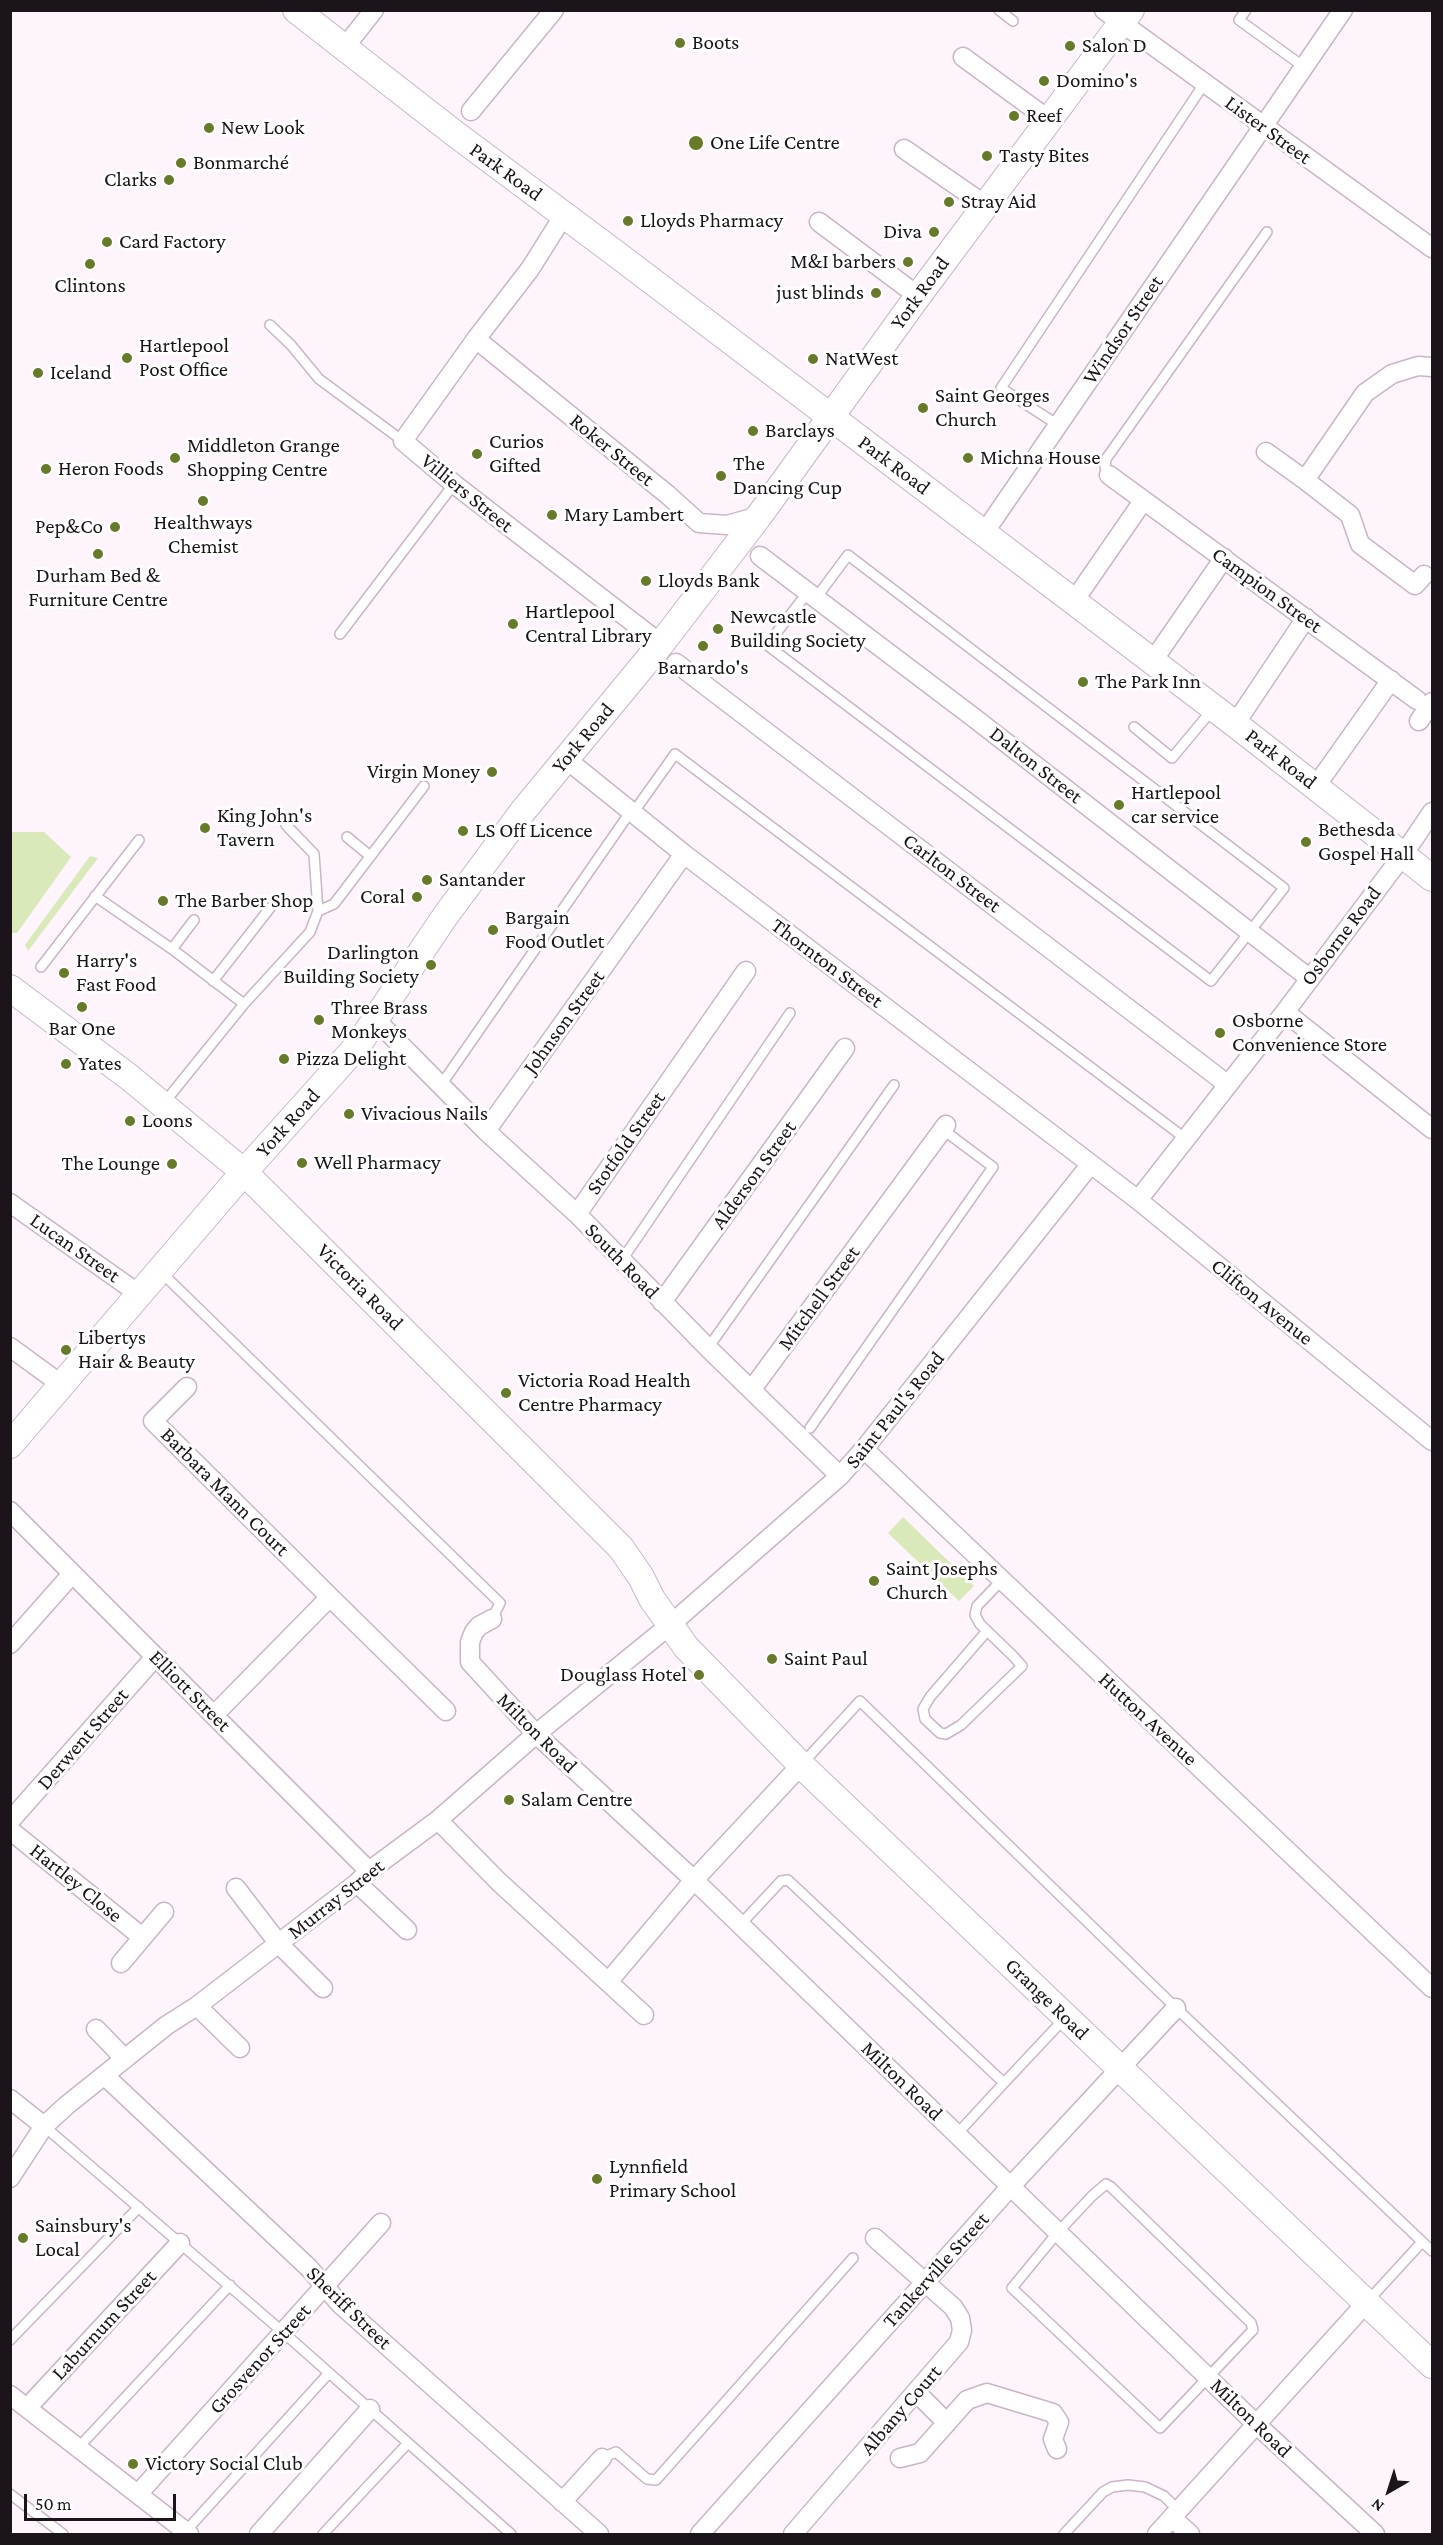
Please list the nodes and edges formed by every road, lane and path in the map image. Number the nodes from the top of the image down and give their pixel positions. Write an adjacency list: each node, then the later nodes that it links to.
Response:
1 (296, 10): 9 (street, Park Road)
2 (374, 10): 9 (street)
3 (554, 10): 13 (street)
4 (999, 10): 8 (lane)
5 (1246, 10): 11 (lane)
6 (1343, 10): 11 (street, Windsor Street)
7 (1119, 15): 12 (street, Lister Street); 14 (street, York Road)
8 (1013, 21)
9 (344, 48): 18 (street, Park Road)
10 (963, 57): 14 (street)
11 (1304, 67): 15 (street, Windsor Street)
12 (1204, 84): 15 (street, Lister Street); 27 (lane)
13 (471, 111)
14 (1049, 120): 17 (street, York Road)
15 (1262, 126): 21 (street, Lister Street); 27 (street, Windsor Street)
16 (904, 149): 17 (street)
17 (985, 205): 22 (street, York Road)
18 (564, 214): 24 (street); 26 (street, Park Road)
19 (819, 222): 22 (street)
20 (1267, 232): 30 (lane)
21 (1432, 248)
22 (918, 296): 26 (street, York Road)
23 (270, 325): 28 (lane, Villiers Street)
24 (476, 339): 28 (street); 34 (street, Roker Street)
25 (1432, 367): 31 (street)
26 (831, 417): 34 (street, York Road); 35 (street, Park Road)
27 (1058, 425): 35 (street, Windsor Street)
28 (403, 441): 32 (street, Villiers Street)
29 (1266, 452): 31 (street)
30 (1109, 474): 33 (street, Campion Street)
31 (1305, 480): 38 (street)
32 (454, 484): 42 (lane); 43 (street, Villiers Street)
33 (1143, 501): 37 (street, Campion Street); 40 (street)
34 (759, 516): 43 (street, York Road)
35 (984, 533): 40 (street, Park Road)
36 (760, 556): 39 (street, Dalton Street)
37 (1224, 558): 41 (street, Campion Street); 44 (street)
38 (1424, 575)
39 (812, 595): 67 (street, Dalton Street); 67 (lane); 67 (lane)
40 (1074, 601): 44 (street, Park Road)
41 (1306, 618): 45 (street, Campion Street); 49 (street)
42 (340, 634)
43 (668, 654): 51 (street, York Road); 79 (street, Carlton Street)
44 (1152, 662): 47 (street, Park Road)
45 (1391, 680): 46 (street, Campion Street); 53 (street)
46 (1425, 701): 48 (street)
47 (1214, 708): 49 (street, Park Road); 50 (lane)
48 (1419, 721)
49 (1235, 724): 53 (street, Park Road)
50 (1134, 727)
51 (566, 759): 54 (street, Thornton Street); 77 (street, York Road)
52 (424, 786): 61 (lane)
53 (1316, 786): 60 (street, Park Road)
54 (632, 812): 59 (street, Thornton Street); 80 (lane); 86 (lane)
55 (1432, 812): 60 (street, Osborne Road)
56 (286, 825): 65 (lane)
57 (347, 837): 61 (lane)
58 (139, 840): 63 (lane)
59 (684, 854): 85 (street, Johnson Street); 87 (street, Thornton Street)
60 (1403, 855): 62 (street, Park Road); 71 (street, Osborne Road)
61 (370, 856): 65 (lane)
62 (1432, 878)
63 (95, 896): 68 (lane); 69 (lane)
64 (270, 908): 72 (lane)
65 (318, 911): 74 (lane)
66 (194, 920): 68 (lane)
67 (1250, 932): 71 (street, Dalton Street)
68 (172, 949): 72 (lane)
69 (40, 967)
70 (746, 971): 91 (street, Stotfold Street)
71 (1309, 978): 75 (street, Osborne Road)
72 (213, 981): 74 (lane)
73 (14, 997): 82 (street, Victoria Road)
74 (244, 1004): 82 (lane)
75 (1285, 1012): 79 (street, Osborne Road); 84 (street)
76 (790, 1013): 92 (lane)
77 (376, 1020): 80 (street, South Road); 88 (street, York Road)
78 (846, 1048): 95 (street, Alderson Street)
79 (1227, 1084): 86 (street, Osborne Road)
80 (441, 1085): 85 (street, South Road)
81 (894, 1085): 97 (lane)
82 (163, 1105): 88 (street, Victoria Road)
83 (944, 1127): 100 (street, Mitchell Street); 101 (lane)
84 (1432, 1129)
85 (486, 1131): 91 (street, South Road)
86 (1186, 1139): 89 (street, Osborne Road)
87 (1090, 1165): 89 (street, Clifton Avenue); 104 (street, Saint Paul's Road)
88 (244, 1172): 93 (street, York Road); 111 (street, Victoria Road)
89 (1138, 1200): 102 (street, Clifton Avenue)
90 (10, 1203): 94 (street, Lucan Street)
91 (577, 1214): 92 (street, South Road)
92 (622, 1260): 95 (street, South Road)
93 (159, 1271): 94 (street, York Road); 110 (lane)
94 (139, 1294): 98 (street, York Road)
95 (662, 1302): 97 (street, South Road)
96 (10, 1347): 98 (street)
97 (708, 1348): 100 (street, South Road)
98 (62, 1385): 103 (street, York Road)
99 (187, 1387): 109 (street, Barbara Mann Court)
100 (752, 1389): 105 (street, South Road)
101 (810, 1428)
102 (1432, 1441)
103 (10, 1445)
104 (864, 1449): 105 (street, Saint Paul's Road); 108 (street, Hutton Avenue)
105 (840, 1476): 111 (street, Saint Paul's Road)
106 (10, 1511): 107 (street, Elliott Street)
107 (72, 1574): 113 (street); 114 (street, Elliott Street)
108 (1002, 1580): 112 (lane); 133 (street, Hutton Avenue)
109 (330, 1597): 115 (street, Barbara Mann Court); 116 (street)
110 (492, 1619): 117 (street, Milton Road)
111 (669, 1625): 117 (street, Murray Street); 118 (street, Grange Road)
112 (987, 1631): 112 (lane)
113 (10, 1644)
114 (155, 1657): 116 (street, Elliott Street); 120 (street, Derwent Street)
115 (446, 1712)
116 (214, 1715): 122 (street, Elliott Street)
117 (536, 1734): 119 (street, Murray Street); 123 (street, Milton Road)
118 (801, 1765): 123 (street); 135 (lane); 137 (street, Grange Road)
119 (438, 1820): 122 (street, Murray Street); 131 (street)
120 (10, 1821)
121 (10, 1830): 128 (street, Hartley Close)
122 (363, 1877): 127 (street, Elliott Street); 129 (street, Murray Street)
123 (694, 1880): 126 (street, Milton Road); 131 (street)
124 (236, 1888): 129 (street)
125 (164, 1912): 128 (street, Hartley Close)
126 (740, 1925): 143 (lane); 146 (street, Milton Road)
127 (407, 1930)
128 (142, 1937): 130 (street, Hartley Close)
129 (279, 1944): 132 (street); 134 (street, Murray Street)
130 (121, 1963)
131 (608, 1982): 136 (street)
132 (323, 1988)
133 (1432, 1988)
134 (197, 2006): 139 (street); 140 (street, Murray Street)
135 (1176, 2008): 141 (street, Tankerville Street); 153 (lane)
136 (644, 2015)
137 (1066, 2017): 141 (street, Grange Road); 143 (lane)
138 (96, 2029): 140 (street)
139 (240, 2048)
140 (125, 2059): 142 (street, Murray Street)
141 (1120, 2068): 148 (street, Tankerville Street); 160 (street, Grange Road)
142 (105, 2076): 145 (street, Murray Street); 159 (street, Sheriff Street)
143 (1004, 2083): 146 (lane)
144 (10, 2099): 145 (street)
145 (44, 2126): 147 (street, Murray Street); 149 (lane)
146 (957, 2134): 148 (street, Milton Road)
147 (10, 2178)
148 (1011, 2186): 151 (street, Milton Road); 157 (street, Tankerville Street)
149 (138, 2207): 154 (lane); 162 (lane)
150 (381, 2223): 159 (street, Grosvenor Street)
151 (1058, 2232): 165 (street, Milton Road); 165 (lane); 165 (lane)
152 (875, 2238): 157 (street, Albany Court)
153 (1422, 2241): 155 (lane); 160 (lane)
154 (180, 2243): 158 (lane); 168 (street, Laburnum Street)
155 (1432, 2251)
156 (853, 2258): 175 (lane)
157 (925, 2282): 166 (street, Albany Court); 187 (street, Tankerville Street)
158 (230, 2285): 161 (lane); 173 (lane)
159 (324, 2288): 161 (street, Grosvenor Street); 179 (street, Sheriff Street)
160 (1367, 2302): 163 (street, Grange Road); 171 (street)
161 (284, 2333): 164 (lane); 178 (street, Grosvenor Street)
162 (10, 2340)
163 (1432, 2365)
164 (329, 2373): 169 (lane); 181 (lane)
165 (1209, 2378): 171 (street, Milton Road)
166 (916, 2393): 170 (street); 188 (street, Albany Court)
167 (10, 2395): 168 (street)
168 (27, 2408): 173 (street)
169 (370, 2409): 172 (lane); 183 (street)
170 (947, 2422): 174 (street); 176 (street)
171 (1256, 2424): 180 (street); 192 (street, Milton Road)
172 (408, 2443): 184 (lane); 185 (lane)
173 (78, 2448): 178 (street)
174 (1057, 2449)
175 (602, 2458): 179 (street)
176 (900, 2458)
177 (10, 2494): 182 (lane)
178 (138, 2494): 181 (street)
179 (562, 2502): 186 (street, Sheriff Street)
180 (1175, 2514): 189 (lane); 190 (street); 191 (street)
181 (187, 2533)
182 (63, 2535)
183 (259, 2535)
184 (323, 2535)
185 (511, 2535)
186 (599, 2535)
187 (700, 2535)
188 (793, 2535)
189 (1064, 2535)
190 (1157, 2535)
191 (1190, 2535)
192 (1375, 2535)

